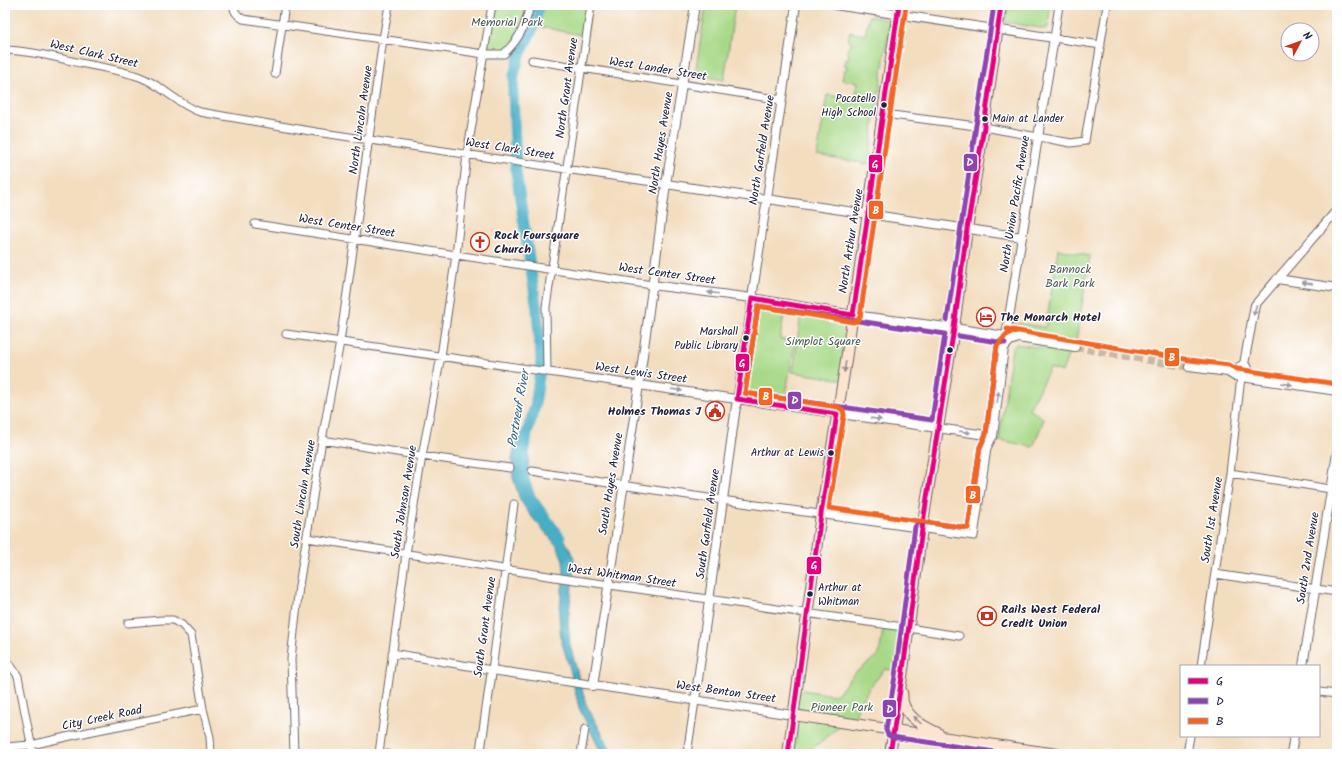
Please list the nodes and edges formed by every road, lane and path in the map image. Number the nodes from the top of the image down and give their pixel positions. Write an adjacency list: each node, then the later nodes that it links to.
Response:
1 (234, 5): 14 (street)
2 (285, 5): 14 (street)
3 (389, 5): 17 (street, North Lincoln Avenue)
4 (492, 5): 20 (street, South Johnson Avenue)
5 (530, 5): 20 (street)
6 (591, 5): 22 (street, North Grant Avenue)
7 (695, 5): 24 (street, North Hayes Avenue)
8 (796, 5): 25 (street, North Garfield Avenue)
9 (835, 5): 13 (street)
10 (1002, 5): 15 (main road)
11 (1059, 5): 16 (street, North Union Pacific Avenue)
12 (1107, 5): 18 (street)
13 (898, 10): 15 (street); 26 (main road, North Arthur Avenue)
14 (282, 25): 17 (street); 23 (street)
15 (998, 29): 16 (street); 27 (main road)
16 (1054, 38): 18 (street); 28 (street, North Union Pacific Avenue)
17 (383, 39): 20 (street); 29 (street, North Lincoln Avenue)
18 (1101, 45): 28 (street)
19 (5, 50): 29 (street, West Clark Street)
20 (484, 54): 30 (street, South Johnson Avenue)
21 (532, 60): 22 (street, West Lander Street)
22 (582, 68): 24 (street, West Lander Street); 31 (street, North Grant Avenue)
23 (275, 74)
24 (682, 84): 25 (street, West Lander Street); 32 (street, North Hayes Avenue)
25 (782, 100): 33 (street, North Garfield Avenue)
26 (884, 114): 27 (street); 35 (main road, North Arthur Avenue)
27 (984, 127): 28 (street); 37 (main road)
28 (1038, 137): 38 (street, North Union Pacific Avenue)
29 (369, 140): 30 (street, West Clark Street); 39 (street, North Lincoln Avenue)
30 (467, 154): 31 (street, West Clark Street); 40 (street, South Johnson Avenue)
31 (567, 169): 32 (street, West Clark Street); 41 (street, North Grant Avenue)
32 (666, 184): 33 (street, West Clark Street); 43 (street, North Hayes Avenue)
33 (766, 199): 35 (street, West Clark Street); 45 (street, North Garfield Avenue)
34 (1337, 210): 42 (street)
35 (868, 214): 37 (street, West Clark Street); 46 (main road, North Arthur Avenue)
36 (255, 224): 39 (street, West Center Street)
37 (967, 229): 38 (street, West Clark Street); 47 (main road)
38 (1022, 237): 50 (street, North Union Pacific Avenue)
39 (356, 239): 40 (street, West Center Street); 52 (street, South Lincoln Avenue)
40 (456, 255): 41 (street, West Center Street); 55 (street, South Johnson Avenue)
41 (552, 270): 43 (street, West Center Street); 58 (street)
42 (1277, 279): 44 (street, one-way to 42); 56 (street, one-way to 56)
43 (652, 285): 45 (street, West Center Street, one-way to 43); 62 (street, South Hayes Avenue)
44 (1337, 288)
45 (752, 298): 46 (street, West Center Street); 64 (street, South Garfield Avenue)
46 (853, 315): 47 (street, West Center Street); 65 (main road, North Arthur Avenue, one-way to 65)
47 (954, 328): 49 (street, West Center Street); 66 (main road)
48 (286, 334): 52 (street, West Lewis Street)
49 (991, 334): 50 (street, West Center Street); 54 (street)
50 (1006, 336): 51 (street, West Center Street)
51 (1018, 338): 53 (street, West Center Street); 54 (street)
52 (340, 342): 55 (street, West Lewis Street); 68 (street, South Lincoln Avenue)
53 (1075, 347)
54 (1004, 348): 67 (street, one-way to 54)
55 (440, 356): 58 (street, West Lewis Street); 70 (street, South Johnson Avenue)
56 (1244, 364): 59 (street); 61 (street)
57 (1189, 367): 59 (street)
58 (547, 372): 62 (street, West Lewis Street)
59 (1228, 372): 60 (street)
60 (1241, 377): 61 (street); 73 (street, South 1st Avenue)
61 (1257, 379): 63 (street, one-way to 63)
62 (639, 385): 64 (street, West Lewis Street, one-way to 64); 74 (street, South Hayes Avenue)
63 (1337, 391)
64 (737, 399): 65 (street, West Lewis Street); 76 (street, South Garfield Avenue)
65 (837, 414): 66 (street, West Lewis Street, one-way to 66); 78 (main road, North Arthur Avenue)
66 (938, 428): 67 (street, West Lewis Street, one-way to 67); 79 (main road)
67 (993, 436): 79 (street)
68 (322, 440): 70 (street); 80 (street, South Lincoln Avenue)
69 (1337, 453): 75 (street, South 2nd Avenue)
70 (422, 456): 71 (street); 81 (street, South Johnson Avenue)
71 (510, 468)
72 (532, 471): 74 (street)
73 (1230, 473): 75 (street); 83 (street, South 1st Avenue)
74 (624, 485): 76 (street); 84 (street, South Hayes Avenue)
75 (1334, 489): 85 (street, South 2nd Avenue)
76 (723, 501): 78 (street); 87 (street, South Garfield Avenue)
77 (514, 504): 82 (street, South Grant Avenue)
78 (821, 514): 79 (street); 88 (main road, North Arthur Avenue)
79 (922, 529): 90 (main road)
80 (307, 538): 81 (street, West Whitman Street); 113 (street, South Lincoln Avenue)
81 (406, 554): 82 (street, West Whitman Street); 92 (street, South Johnson Avenue)
82 (505, 569): 84 (street, West Whitman Street); 96 (street, South Grant Avenue)
83 (1214, 574): 85 (street); 94 (street, South 1st Avenue)
84 (608, 585): 87 (street, West Whitman Street); 98 (street, South Hayes Avenue)
85 (1315, 589): 86 (street); 95 (street, South 2nd Avenue)
86 (1337, 592)
87 (709, 600): 88 (street, West Whitman Street); 101 (street, South Garfield Avenue)
88 (807, 613): 90 (street, West Whitman Street); 103 (main road, North Arthur Avenue)
89 (128, 623): 102 (street)
90 (908, 628): 91 (street, West Whitman Street); 97 (main road)
91 (959, 636)
92 (392, 653): 96 (street, West Benton Street); 114 (street, South Johnson Avenue)
93 (5, 660): 109 (street)
94 (1201, 665)
95 (1303, 665)
96 (492, 670): 98 (street, West Benton Street); 115 (street, South Grant Avenue)
97 (902, 677): 105 (main road); 108 (main road, one-way to 97)
98 (589, 686): 101 (street, West Benton Street)
99 (1320, 692): 100 (street)
100 (1337, 694)
101 (695, 701): 103 (street, West Benton Street); 117 (street, South Garfield Avenue)
102 (203, 709): 109 (street, City Creek Road); 112 (street)
103 (793, 715): 105 (main road, West Benton Street); 118 (main road, North Arthur Avenue)
104 (585, 729): 116 (street)
105 (893, 730): 108 (main road, West Benton Street); 119 (main road)
106 (1190, 737): 121 (street)
107 (1294, 737): 122 (street)
108 (951, 738): 120 (main road, West Benton Street)
109 (31, 745): 110 (street, City Creek Road); 111 (street)
110 (5, 747)
111 (33, 754)
112 (211, 754)
113 (294, 754)
114 (387, 754)
115 (480, 754)
116 (581, 754)
117 (687, 754)
118 (788, 754)
119 (890, 754)
120 (1057, 754)
121 (1187, 754)
122 (1291, 754)

